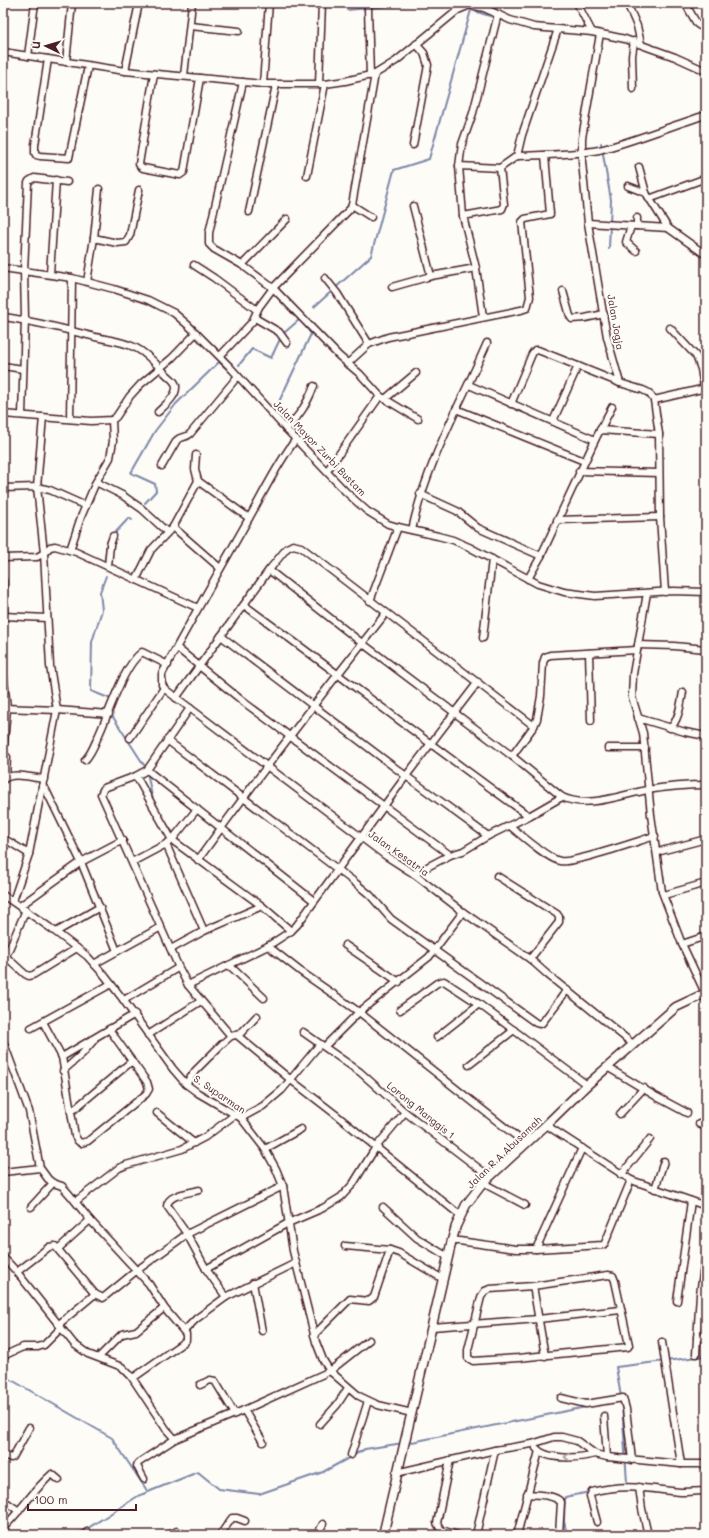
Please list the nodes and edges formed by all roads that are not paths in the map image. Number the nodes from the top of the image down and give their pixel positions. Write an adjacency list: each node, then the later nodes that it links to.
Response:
1 (34, 3): 23 (street)
2 (72, 3): 25 (street)
3 (139, 3): 28 (street)
4 (192, 3): 14 (street)
5 (269, 3): 34 (street)
6 (322, 3): 35 (street)
7 (577, 3): 17 (street)
8 (629, 3): 21 (street)
9 (685, 3): 13 (street)
10 (470, 4): 12 (street); 20 (street)
11 (368, 8): 30 (street)
12 (497, 14): 15 (street); 43 (street)
13 (706, 25)
14 (190, 26): 16 (street); 31 (street)
15 (558, 29): 17 (street); 42 (street)
16 (239, 31)
17 (592, 32): 18 (street)
18 (600, 34): 19 (street); 40 (street, Jalan Jogja)
19 (634, 41): 21 (street); 37 (street)
20 (416, 44): 30 (street); 39 (street)
21 (641, 44): 27 (street)
22 (3, 52): 23 (street)
23 (28, 56): 24 (street)
24 (48, 59): 25 (street); 26 (street)
25 (66, 62): 26 (street)
26 (88, 66): 28 (street)
27 (706, 71)
28 (125, 72): 29 (street)
29 (154, 74): 31 (street); 32 (street)
30 (372, 75): 35 (street); 55 (street)
31 (184, 76): 32 (street)
32 (200, 78): 33 (street)
33 (243, 82): 34 (street); 68 (street)
34 (263, 84): 36 (street)
35 (322, 84): 36 (street); 46 (street)
36 (276, 85): 57 (street)
37 (633, 89)
38 (706, 115): 40 (street)
39 (413, 145)
40 (581, 152): 41 (street); 62 (street, Jalan Jogja)
41 (545, 155): 42 (street); 84 (street)
42 (517, 156): 45 (street)
43 (459, 166): 45 (street); 58 (street)
44 (640, 167): 53 (street)
45 (500, 168): 58 (street)
46 (307, 176)
47 (706, 178): 54 (street)
48 (56, 180): 49 (street); 72 (street); 73 (street)
49 (68, 182)
50 (628, 186): 53 (street)
51 (99, 189): 65 (street)
52 (139, 190): 65 (street)
53 (646, 193): 54 (street)
54 (649, 199): 64 (street)
55 (352, 205): 59 (street); 79 (street)
56 (413, 206): 74 (street)
57 (249, 212)
58 (463, 216): 71 (street)
59 (371, 217)
60 (637, 218): 63 (street)
61 (287, 219): 68 (street)
62 (588, 223): 63 (street); 82 (street, Jalan Jogja)
63 (634, 226): 64 (street); 66 (street)
64 (668, 228): 67 (street)
65 (94, 238): 77 (street)
66 (636, 250)
67 (706, 255)
68 (242, 264): 79 (street)
69 (194, 265): 81 (street)
70 (3, 268): 72 (street, Jalan Mayor Zurbi Bustam)
71 (476, 268): 74 (street); 84 (street)
72 (24, 271): 73 (street, Jalan Mayor Zurbi Bustam); 86 (street)
73 (50, 274): 75 (street, Jalan Mayor Zurbi Bustam)
74 (431, 276): 78 (street)
75 (72, 278): 77 (street, Jalan Mayor Zurbi Bustam); 88 (street)
76 (325, 278): 92 (street)
77 (87, 282): 89 (street, Jalan Mayor Zurbi Bustam)
78 (392, 287)
79 (272, 288): 81 (street); 94 (street)
80 (563, 291): 82 (street)
81 (257, 310): 85 (street)
82 (604, 314): 101 (street, Jalan Jogja)
83 (3, 316): 86 (street)
84 (483, 317): 92 (street)
85 (255, 318): 90 (street); 93 (street)
86 (24, 319): 88 (street); 98 (street)
87 (670, 328): 104 (street)
88 (72, 330): 97 (street); 114 (street)
89 (196, 333): 93 (street, Jalan Mayor Zurbi Bustam); 97 (street)
90 (287, 342)
91 (487, 343): 102 (street)
92 (369, 344): 94 (street)
93 (220, 356): 100 (street, Jalan Mayor Zurbi Bustam)
94 (347, 364): 105 (street)
95 (3, 366): 98 (street)
96 (578, 366): 101 (street); 107 (street); 117 (street)
97 (160, 368): 110 (street); 116 (street)
98 (23, 369): 112 (street)
99 (416, 373): 105 (street)
100 (238, 376): 118 (street, Jalan Mayor Zurbi Bustam); 125 (street)
101 (620, 383): 106 (street)
102 (469, 385): 107 (street); 109 (street)
103 (314, 386): 118 (street)
104 (705, 388): 106 (street)
105 (382, 397): 115 (street); 126 (street)
106 (654, 400): 120 (street)
107 (511, 404): 117 (street)
108 (612, 407): 119 (street)
109 (456, 409): 124 (street); 133 (street)
110 (158, 412)
111 (3, 414): 112 (street)
112 (22, 415): 113 (street)
113 (43, 417): 114 (street); 131 (street)
114 (70, 419): 116 (street)
115 (418, 419)
116 (112, 420): 130 (street)
117 (553, 421): 122 (street)
118 (286, 429): 121 (street, Jalan Mayor Zurbi Bustam)
119 (600, 430): 120 (street); 122 (street)
120 (659, 434): 128 (street)
121 (296, 439): 126 (street, Jalan Mayor Zurbi Bustam); 136 (street)
122 (595, 440): 124 (street)
123 (196, 455): 129 (street)
124 (584, 461): 127 (street)
125 (162, 466)
126 (327, 471): 139 (street, Jalan Mayor Zurbi Bustam)
127 (580, 471): 128 (street); 137 (street)
128 (659, 473): 135 (street)
129 (198, 481): 136 (street); 138 (street)
130 (96, 482): 134 (street); 141 (street)
131 (37, 487): 132 (street); 134 (street); 144 (street)
132 (3, 488)
133 (420, 494): 140 (street); 145 (street)
134 (86, 506): 143 (street)
135 (660, 517): 137 (street); 154 (street)
136 (249, 518): 149 (street)
137 (557, 520): 145 (street)
138 (173, 527): 141 (street); 149 (street)
139 (398, 527): 140 (street, Jalan Mayor Zurbi Bustam); 157 (street)
140 (412, 530): 147 (street, Jalan Mayor Zurbi Bustam)
141 (167, 532): 153 (street)
142 (113, 536): 148 (street)
143 (70, 550): 144 (street); 148 (street)
144 (44, 553): 146 (street); 162 (street)
145 (541, 556): 151 (street)
146 (3, 558)
147 (492, 559): 151 (street, Jalan Mayor Zurbi Bustam); 164 (street)
148 (108, 566): 153 (street)
149 (220, 568): 159 (street)
150 (269, 570): 157 (street); 158 (street); 165 (street)
151 (528, 579): 156 (street, Jalan Mayor Zurbi Bustam)
152 (3, 580): 161 (street)
153 (136, 580): 159 (street)
154 (665, 592): 155 (street, Jalan Mayor Zurbi Bustam); 156 (street, Jalan Mayor Zurbi Bustam)
155 (706, 592)
156 (647, 593): 167 (street)
157 (370, 601): 160 (street)
158 (244, 605): 163 (street); 173 (street)
159 (198, 608): 166 (street)
160 (386, 613): 165 (street); 174 (street)
161 (4, 616): 162 (street)
162 (47, 618): 181 (street)
163 (221, 636): 171 (street); 178 (street)
164 (484, 638)
165 (362, 643): 173 (street); 182 (street)
166 (177, 648): 170 (street); 171 (street)
167 (638, 648): 168 (street); 169 (street); 184 (street)
168 (706, 650)
169 (589, 653): 185 (street); 186 (street)
170 (168, 665): 175 (street); 183 (street)
171 (199, 666): 177 (street); 188 (street)
172 (3, 670): 179 (street)
173 (339, 674): 178 (street); 193 (street)
174 (478, 682): 182 (street); 186 (street)
175 (164, 688): 177 (street, Jalan Kesatria); 190 (street)
176 (684, 692): 187 (street)
177 (176, 698): 180 (street, Jalan Kesatria)
178 (313, 706): 188 (street); 202 (street)
179 (5, 708): 181 (street); 192 (street)
180 (190, 708): 191 (street); 199 (street, Jalan Kesatria)
181 (57, 710): 183 (street); 204 (street)
182 (454, 712): 193 (street); 196 (street)
183 (109, 714): 198 (street)
184 (638, 718): 187 (street); 195 (street)
185 (591, 721)
186 (534, 726): 196 (street)
187 (670, 728): 189 (street)
188 (290, 736): 199 (street); 209 (street)
189 (706, 736)
190 (130, 738)
191 (167, 740): 200 (street); 208 (street)
192 (4, 744)
193 (431, 745): 202 (street); 211 (street)
194 (608, 748): 195 (street)
195 (645, 748): 206 (street)
196 (512, 756): 207 (street)
197 (8, 757): 203 (street)
198 (85, 760)
199 (267, 767): 208 (street); 217 (street, Jalan Kesatria)
200 (147, 770): 201 (street); 210 (street)
201 (136, 776): 219 (street); 220 (street)
202 (406, 776): 209 (street); 214 (street)
203 (4, 778): 204 (street)
204 (43, 782): 223 (street); 226 (street)
205 (706, 785): 206 (street)
206 (649, 790): 207 (street); 215 (street)
207 (562, 797): 211 (street)
208 (243, 798): 213 (street); 228 (street)
209 (384, 806): 217 (street); 224 (street)
210 (197, 809): 213 (street); 220 (street)
211 (529, 816): 212 (street)
212 (510, 826): 214 (street); 215 (street)
213 (220, 828): 225 (street); 235 (street)
214 (488, 836): 224 (street)
215 (655, 836): 222 (street)
216 (3, 838): 223 (street)
217 (360, 838): 228 (street); 229 (street, Jalan Kesatria)
218 (706, 839): 222 (street)
219 (123, 840): 226 (street); 227 (street)
220 (172, 840): 221 (street); 225 (street)
221 (166, 844): 227 (street); 244 (street)
222 (657, 852): 233 (street)
223 (29, 854): 234 (street)
224 (450, 855): 229 (street)
225 (198, 860): 237 (street)
226 (81, 862): 236 (street); 238 (street)
227 (132, 862): 241 (street)
228 (337, 870): 235 (street); 251 (street)
229 (414, 874): 240 (street, Jalan Kesatria)
230 (497, 876): 254 (street)
231 (706, 883): 233 (street)
232 (3, 895): 234 (street, S. Suparman)
233 (664, 895): 246 (street)
234 (13, 901): 236 (street, S. Suparman)
235 (314, 901): 242 (street)
236 (20, 906): 239 (street, S. Suparman)
237 (262, 906): 242 (street); 244 (street)
238 (100, 907): 243 (street); 252 (street)
239 (26, 910): 243 (street, S. Suparman); 253 (street)
240 (463, 912): 251 (street); 254 (street, Jalan Kesatria)
241 (161, 927): 250 (street); 252 (street)
242 (291, 931): 248 (street)
243 (56, 932): 249 (street, S. Suparman)
244 (204, 932): 250 (street)
245 (706, 936): 246 (street)
246 (682, 944): 263 (street)
247 (345, 945): 259 (street)
248 (268, 946): 257 (street); 269 (street)
249 (77, 948): 253 (street); 256 (street, S. Suparman)
250 (171, 950): 261 (street)
251 (435, 950): 259 (street); 262 (street)
252 (117, 951): 256 (street)
253 (5, 955): 255 (street)
254 (530, 959): 262 (street, Jalan Kesatria)
255 (3, 963)
256 (94, 964): 260 (street, S. Suparman)
257 (229, 964): 261 (street); 264 (street)
258 (176, 969): 265 (street)
259 (399, 982): 269 (street)
260 (111, 984): 265 (street, S. Suparman); 272 (street)
261 (188, 984): 266 (street)
262 (567, 990): 283 (street, Jalan Kesatria)
263 (705, 993): 283 (street, Jalan R A Abusamah)
264 (264, 998)
265 (124, 1000): 270 (street, S. Suparman)
266 (201, 1001): 278 (street); 279 (street)
267 (478, 1004): 268 (street); 275 (street); 281 (street)
268 (400, 1010)
269 (359, 1012): 284 (street); 306 (street)
270 (135, 1014): 274 (street); 278 (street, S. Suparman)
271 (257, 1016): 280 (street)
272 (42, 1022): 273 (street); 285 (street)
273 (31, 1028)
274 (109, 1029): 277 (street); 286 (street)
275 (514, 1030): 287 (street); 292 (street)
276 (303, 1032): 284 (street, Lorong Manggis 1)
277 (98, 1035): 285 (street); 289 (street)
278 (148, 1035): 291 (street, S. Suparman)
279 (231, 1036): 280 (street); 291 (street)
280 (238, 1036): 290 (street)
281 (437, 1037)
282 (3, 1041): 311 (street)
283 (633, 1044): 288 (street, Jalan R A Abusamah)
284 (322, 1045): 290 (street); 295 (street, Lorong Manggis 1)
285 (62, 1057): 289 (street)
286 (132, 1061): 294 (street); 294 (street)
287 (469, 1065)
288 (607, 1067): 292 (street, Jalan R A Abusamah); 293 (street)
289 (63, 1071): 294 (street)
290 (290, 1080): 299 (street); 307 (street)
291 (186, 1084): 299 (street, S. Suparman)
292 (587, 1085): 301 (street, Jalan R A Abusamah)
293 (644, 1088): 297 (street); 298 (street)
294 (71, 1112)
295 (405, 1112): 307 (street); 314 (street, Lorong Manggis 1)
296 (157, 1113): 305 (street)
297 (687, 1113)
298 (620, 1114)
299 (238, 1116): 305 (street); 309 (street, S. Suparman)
300 (700, 1124): 302 (street)
301 (546, 1126): 306 (street, Jalan R A Abusamah); 308 (street)
302 (706, 1127)
303 (300, 1129): 309 (street)
304 (650, 1139): 313 (street)
305 (194, 1143): 321 (street)
306 (526, 1144): 314 (street, Jalan R A Abusamah)
307 (376, 1147): 327 (street); 329 (street)
308 (582, 1148): 313 (street); 334 (street)
309 (265, 1150): 318 (street, S. Suparman)
310 (664, 1161): 319 (street)
311 (40, 1168): 312 (street); 316 (street)
312 (3, 1172)
313 (621, 1174): 315 (street)
314 (490, 1177): 317 (street, Jalan R A Abusamah)
315 (631, 1180): 319 (street); 334 (street)
316 (53, 1183): 321 (street); 325 (street)
317 (483, 1183): 323 (street); 327 (street, Jalan R A Abusamah)
318 (283, 1186): 329 (street, S. Suparman); 330 (street)
319 (656, 1189): 322 (street)
320 (199, 1190): 330 (street)
321 (76, 1201): 328 (street)
322 (691, 1201): 324 (street); 348 (street)
323 (525, 1205)
324 (706, 1206)
325 (31, 1207)
326 (383, 1207): 338 (street)
327 (461, 1216): 331 (street, Jalan R A Abusamah)
328 (90, 1220): 333 (street); 341 (street)
329 (288, 1223): 339 (street, S. Suparman); 340 (street)
330 (187, 1234): 340 (street); 341 (street)
331 (452, 1240): 334 (street); 338 (street, Jalan R A Abusamah)
332 (345, 1246): 335 (street)
333 (58, 1248): 342 (street); 346 (street)
334 (536, 1249)
335 (390, 1250): 343 (street); 357 (street)
336 (706, 1253): 358 (street)
337 (3, 1257): 342 (street)
338 (448, 1257): 343 (street, Jalan R A Abusamah)
339 (296, 1263): 344 (street); 357 (street, S. Suparman)
340 (206, 1269): 347 (street)
341 (136, 1271): 346 (street); 349 (street)
342 (17, 1272): 353 (street)
343 (443, 1279): 354 (street, Jalan R A Abusamah)
344 (253, 1283): 347 (street); 356 (street)
345 (533, 1286): 350 (street); 351 (street); 352 (street)
346 (94, 1294): 353 (street)
347 (226, 1296): 355 (street)
348 (678, 1301)
349 (164, 1308): 355 (street); 365 (street)
350 (622, 1310): 351 (street); 364 (street)
351 (538, 1320): 352 (street); 364 (street)
352 (474, 1325): 354 (street); 364 (street)
353 (60, 1326): 363 (street); 365 (street)
354 (432, 1328): 373 (street, Jalan R A Abusamah)
355 (184, 1331): 367 (street)
356 (262, 1331)
357 (314, 1335): 366 (street, S. Suparman)
358 (697, 1337): 359 (street); 362 (street)
359 (706, 1338)
360 (369, 1340): 366 (street)
361 (662, 1342): 389 (street)
362 (696, 1354)
363 (3, 1356)
364 (544, 1356)
365 (99, 1357): 367 (street)
366 (330, 1371): 369 (street, S. Suparman); 372 (street)
367 (133, 1378): 378 (street)
368 (200, 1385): 374 (street)
369 (348, 1388): 371 (street, S. Suparman); 376 (street)
370 (561, 1398): 387 (street)
371 (368, 1401): 373 (street, S. Suparman); 385 (street)
372 (244, 1410): 374 (street); 379 (street)
373 (412, 1413): 391 (street, Jalan R A Abusamah)
374 (235, 1414): 378 (street)
375 (604, 1416): 386 (street)
376 (320, 1424)
377 (30, 1428): 384 (street)
378 (175, 1439): 392 (street)
379 (263, 1442)
380 (532, 1444): 381 (street); 382 (street); 383 (street)
381 (495, 1450): 388 (street); 409 (street)
382 (539, 1451): 383 (street, one-way to 382); 396 (street)
383 (595, 1454): 386 (street)
384 (3, 1455)
385 (351, 1456)
386 (607, 1457): 387 (street)
387 (627, 1459): 389 (street)
388 (450, 1460): 391 (street); 408 (street)
389 (681, 1464): 390 (street)
390 (706, 1464)
391 (396, 1473): 407 (street, Jalan R A Abusamah)
392 (144, 1478)
393 (59, 1480): 398 (street)
394 (639, 1487): 395 (street); 400 (street); 412 (street)
395 (706, 1491)
396 (527, 1494): 410 (street); 411 (street)
397 (3, 1500): 398 (street)
398 (19, 1511): 402 (street)
399 (245, 1521): 405 (street)
400 (597, 1522)
401 (323, 1524): 406 (street)
402 (3, 1528)
403 (169, 1535): 404 (street)
404 (185, 1535)
405 (220, 1535)
406 (317, 1535)
407 (382, 1535)
408 (458, 1535)
409 (476, 1535)
410 (517, 1535)
411 (559, 1535)
412 (648, 1535)

